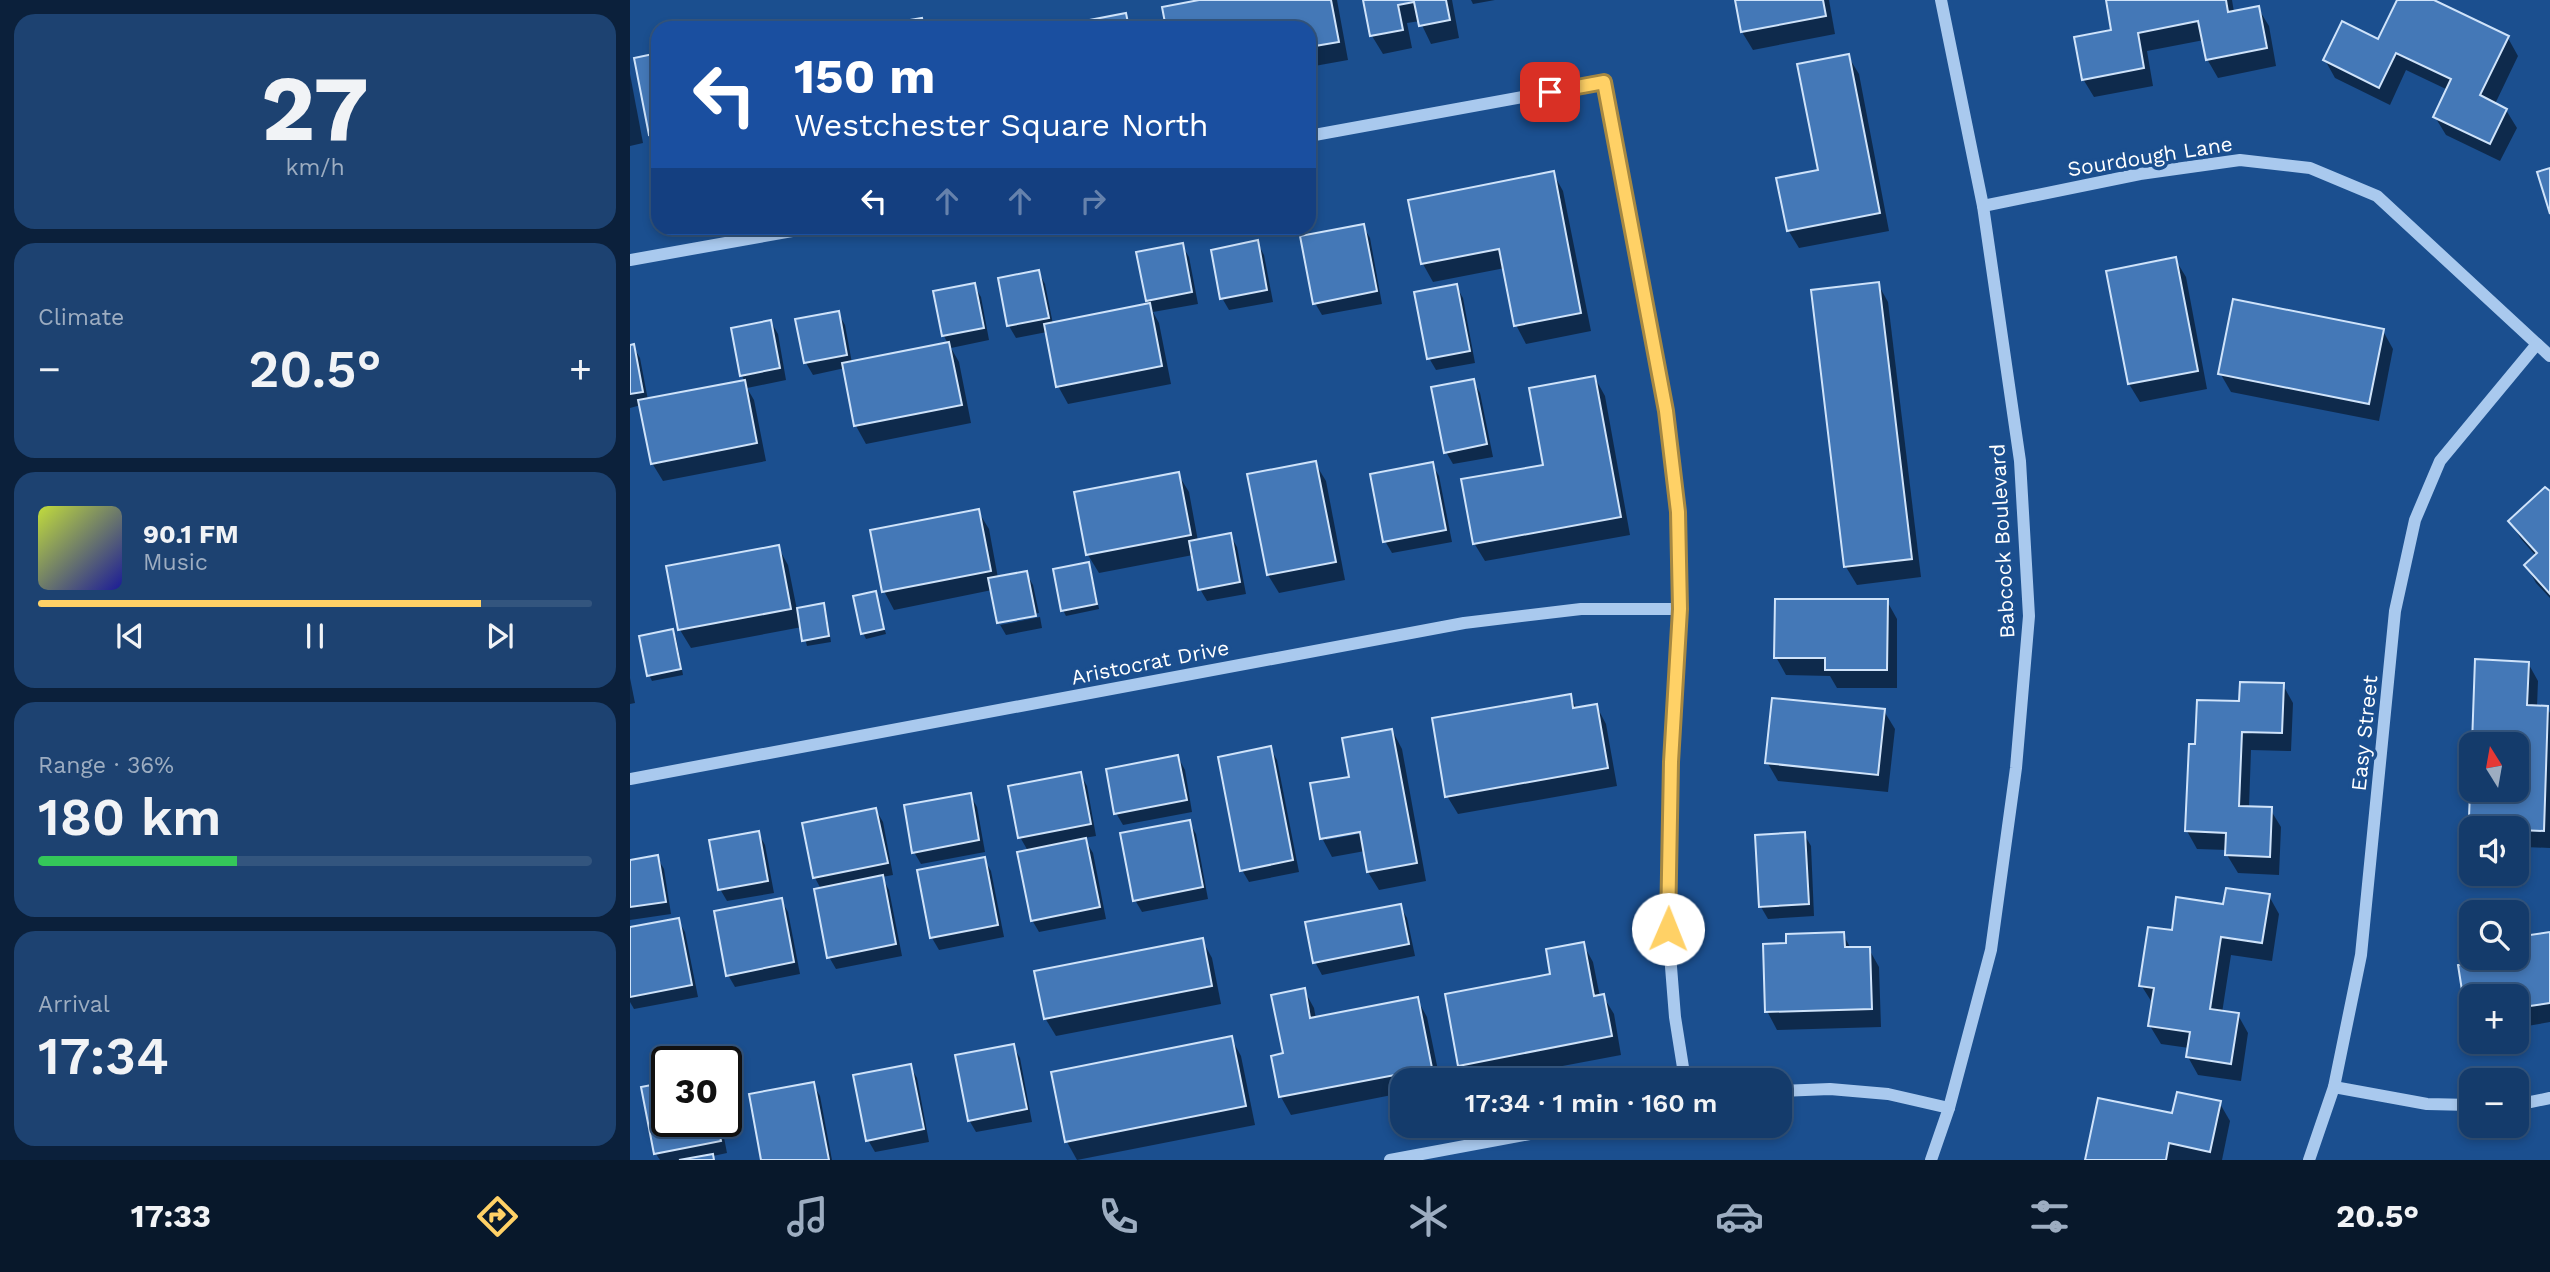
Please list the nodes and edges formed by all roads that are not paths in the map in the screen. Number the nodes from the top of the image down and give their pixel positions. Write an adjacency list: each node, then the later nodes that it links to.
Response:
1 (1941, 0): 3 (street, Babcock Boulevard)
2 (1316, 135): 8 (street)
3 (1983, 205): 6 (street, Sourdough Lane); 16 (street, Babcock Boulevard)
4 (770, 235): 5 (street)
5 (630, 260)
6 (2537, 344): 7 (street, Sourdough Lane); 11 (street, Easy Street)
7 (2550, 356)
8 (1680, 609): 9 (street, Aristocrat Drive); 10 (street)
9 (630, 779)
10 (1683, 1068)
11 (2333, 1087): 15 (street); 20 (street, Easy Street)
12 (1792, 1091): 16 (street)
13 (2550, 1098): 14 (street)
14 (2529, 1102)
15 (2459, 1105)
16 (1949, 1108): 19 (street, Babcock Boulevard)
17 (1508, 1138): 18 (street)
18 (1390, 1160)
19 (1931, 1160)
20 (2309, 1160)

